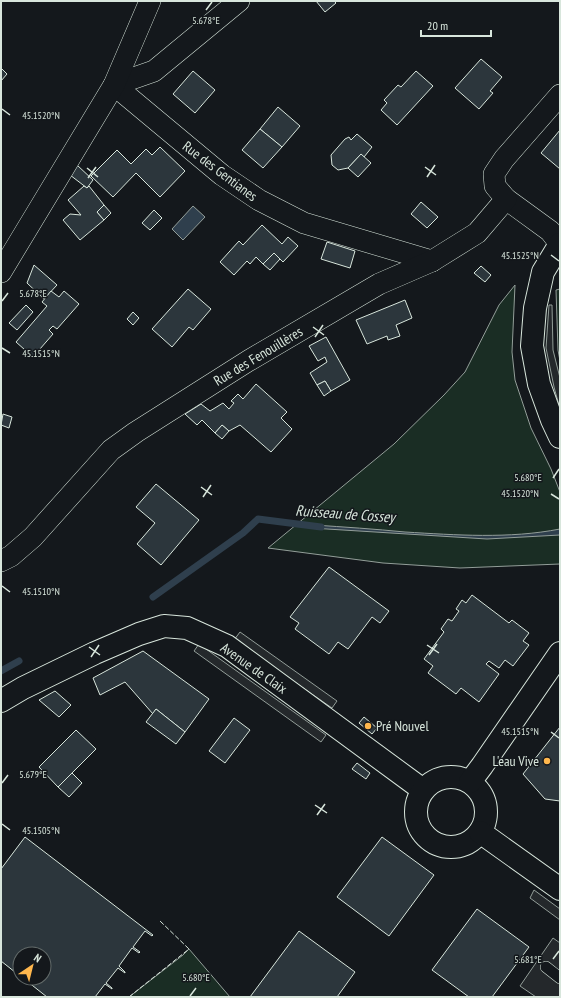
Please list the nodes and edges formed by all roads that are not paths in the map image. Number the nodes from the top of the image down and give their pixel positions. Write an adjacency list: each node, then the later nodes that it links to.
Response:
1 (150, 1): 3 (street)
2 (239, 1): 3 (street)
3 (114, 85): 7 (street, Rue des Gentianes); 8 (street)
4 (560, 95): 5 (street)
5 (506, 199): 6 (street); 7 (street, Rue des Fenouillères)
6 (560, 244): 9 (main road)
7 (432, 261): 10 (street, Rue des Fenouillères)
8 (1, 272)
9 (560, 436)
10 (1, 561)
11 (560, 653): 13 (main road)
12 (1, 701): 14 (main road, Avenue de Claix)
13 (470, 782): 14 (main road); 15 (main road)
14 (423, 790): 15 (main road)
15 (480, 832): 16 (main road)
16 (560, 889)
17 (546, 968): 18 (lane)
18 (560, 978)

